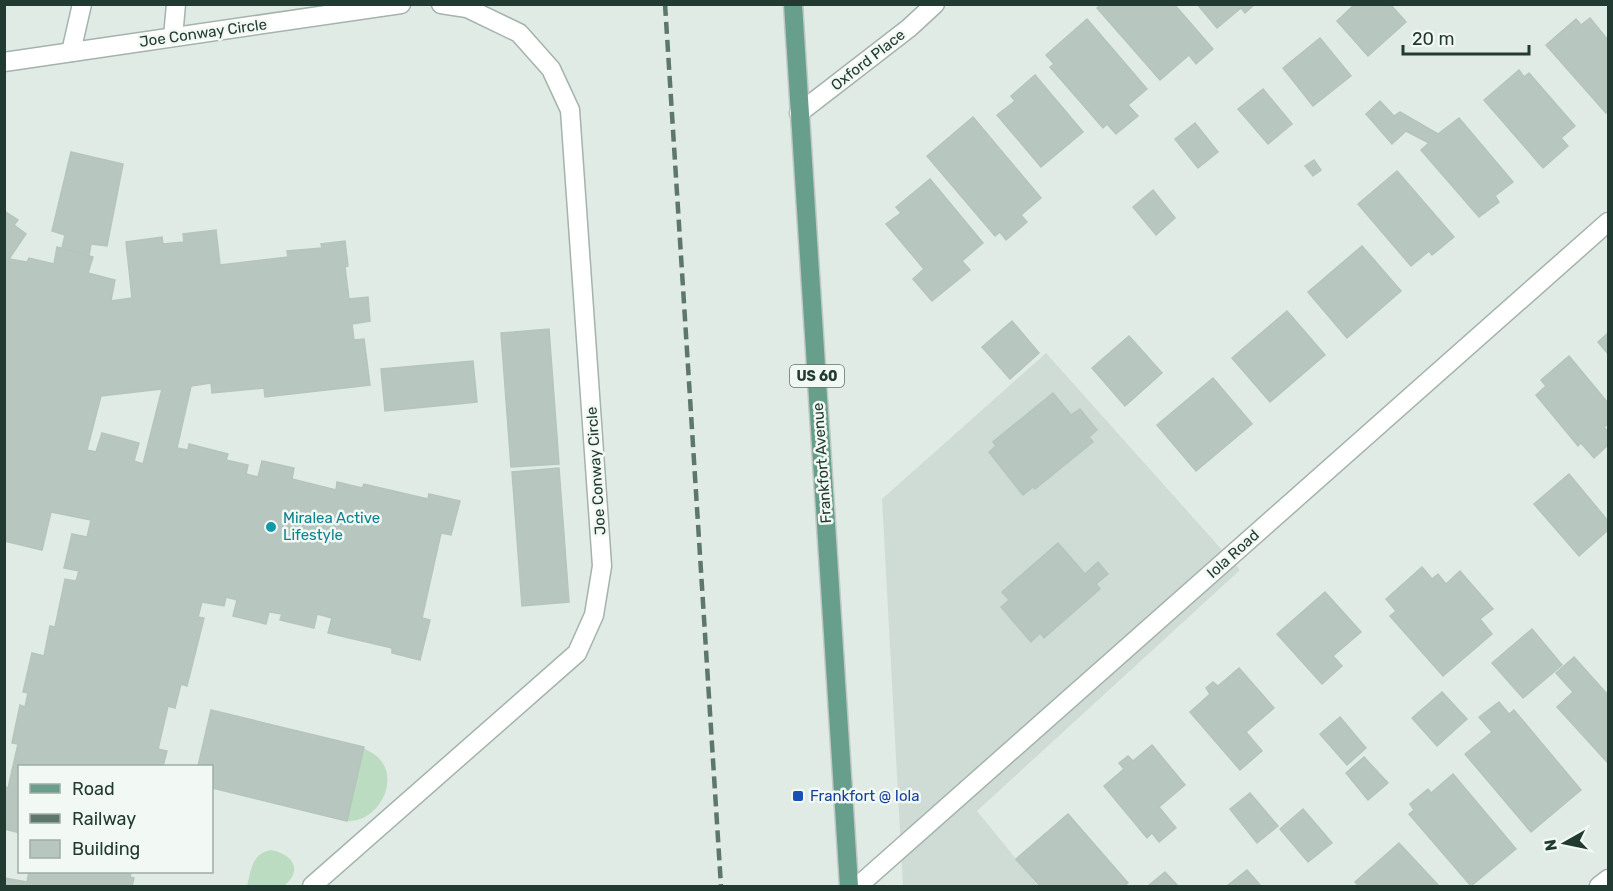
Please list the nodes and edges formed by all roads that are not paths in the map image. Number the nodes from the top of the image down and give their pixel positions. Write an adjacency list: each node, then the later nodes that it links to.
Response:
1 (82, 4): 8 (street)
2 (176, 4): 7 (street)
3 (401, 4): 7 (street, Joe Conway Circle)
4 (441, 4): 13 (street, Joe Conway Circle)
5 (793, 4): 10 (main road, Frankfort Avenue / US 60)
6 (935, 4): 10 (street, Oxford Place)
7 (173, 38): 8 (street, Joe Conway Circle)
8 (71, 52): 9 (street, Joe Conway Circle)
9 (4, 62)
10 (800, 113): 14 (main road, Frankfort Avenue / US 60)
11 (1608, 222): 15 (street, Iola Road)
12 (1608, 879): 16 (street)
13 (312, 886)
14 (849, 886)
15 (858, 886)
16 (1599, 886)

